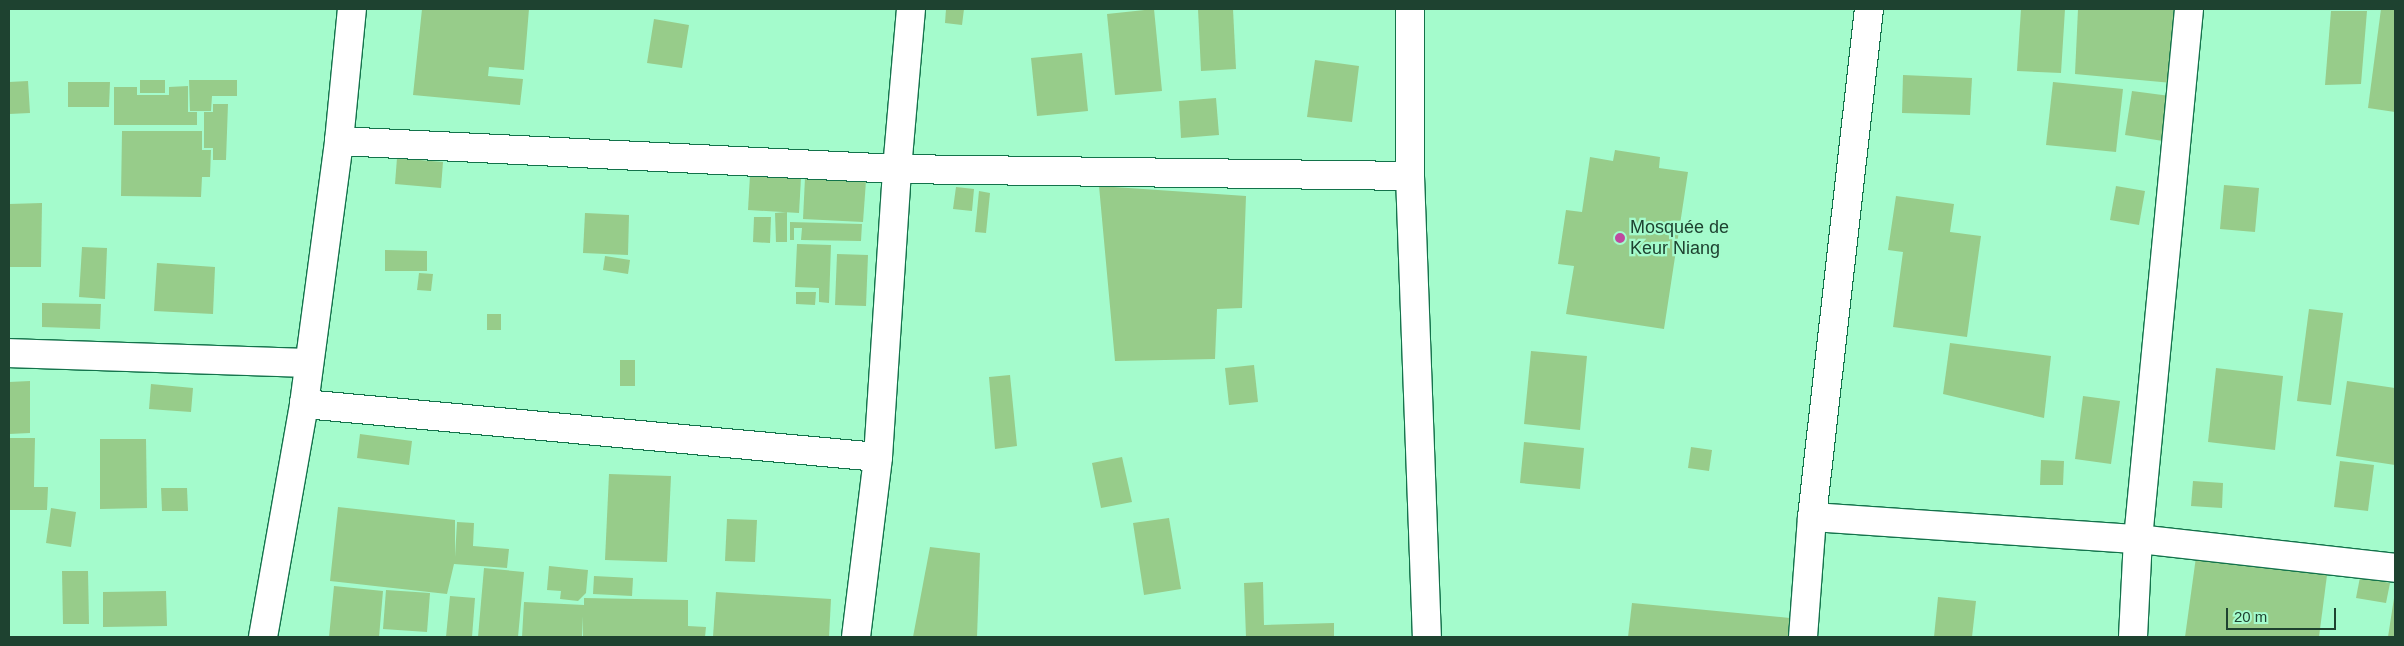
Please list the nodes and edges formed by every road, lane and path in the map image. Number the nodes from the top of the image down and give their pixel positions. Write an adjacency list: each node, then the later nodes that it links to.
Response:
1 (352, 9): 6 (street)
2 (911, 9): 7 (street)
3 (1410, 9): 8 (street)
4 (1869, 9): 13 (street)
5 (2188, 9): 14 (street)
6 (339, 141): 7 (street); 10 (street)
7 (897, 169): 8 (street); 12 (street)
8 (1410, 176): 18 (street)
9 (9, 352): 10 (street)
10 (309, 363): 11 (street)
11 (304, 404): 12 (street); 16 (street)
12 (878, 457): 17 (street)
13 (1812, 517): 14 (street); 19 (street)
14 (2138, 539): 15 (street); 20 (street)
15 (2395, 568)
16 (263, 637)
17 (856, 637)
18 (1427, 637)
19 (1802, 637)
20 (2133, 637)

